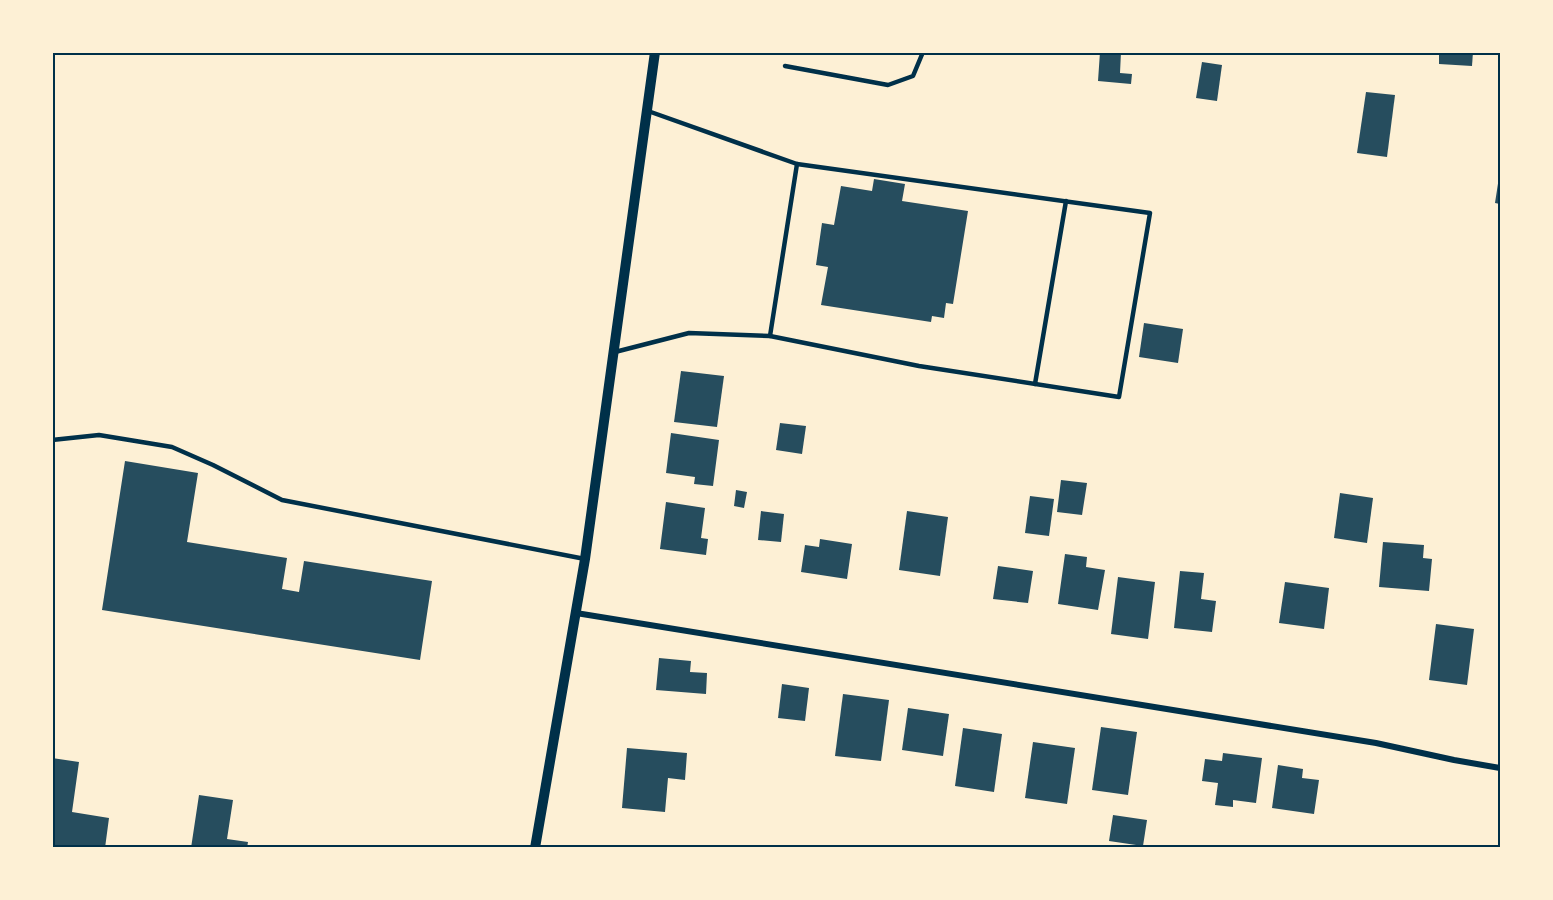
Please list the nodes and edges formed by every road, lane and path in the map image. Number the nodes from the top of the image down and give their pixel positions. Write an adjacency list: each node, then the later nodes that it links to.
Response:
1 (655, 52): 4 (street)
2 (923, 52): 3 (lane)
3 (785, 66)
4 (647, 110): 5 (lane); 8 (street)
5 (797, 164): 6 (lane); 7 (lane)
6 (1066, 201): 9 (lane); 9 (lane)
7 (770, 336): 8 (lane); 9 (lane)
8 (613, 352): 11 (street)
9 (1035, 384)
10 (52, 440): 11 (lane)
11 (585, 559): 12 (street)
12 (576, 613): 13 (street); 14 (street)
13 (1500, 768)
14 (535, 848)

